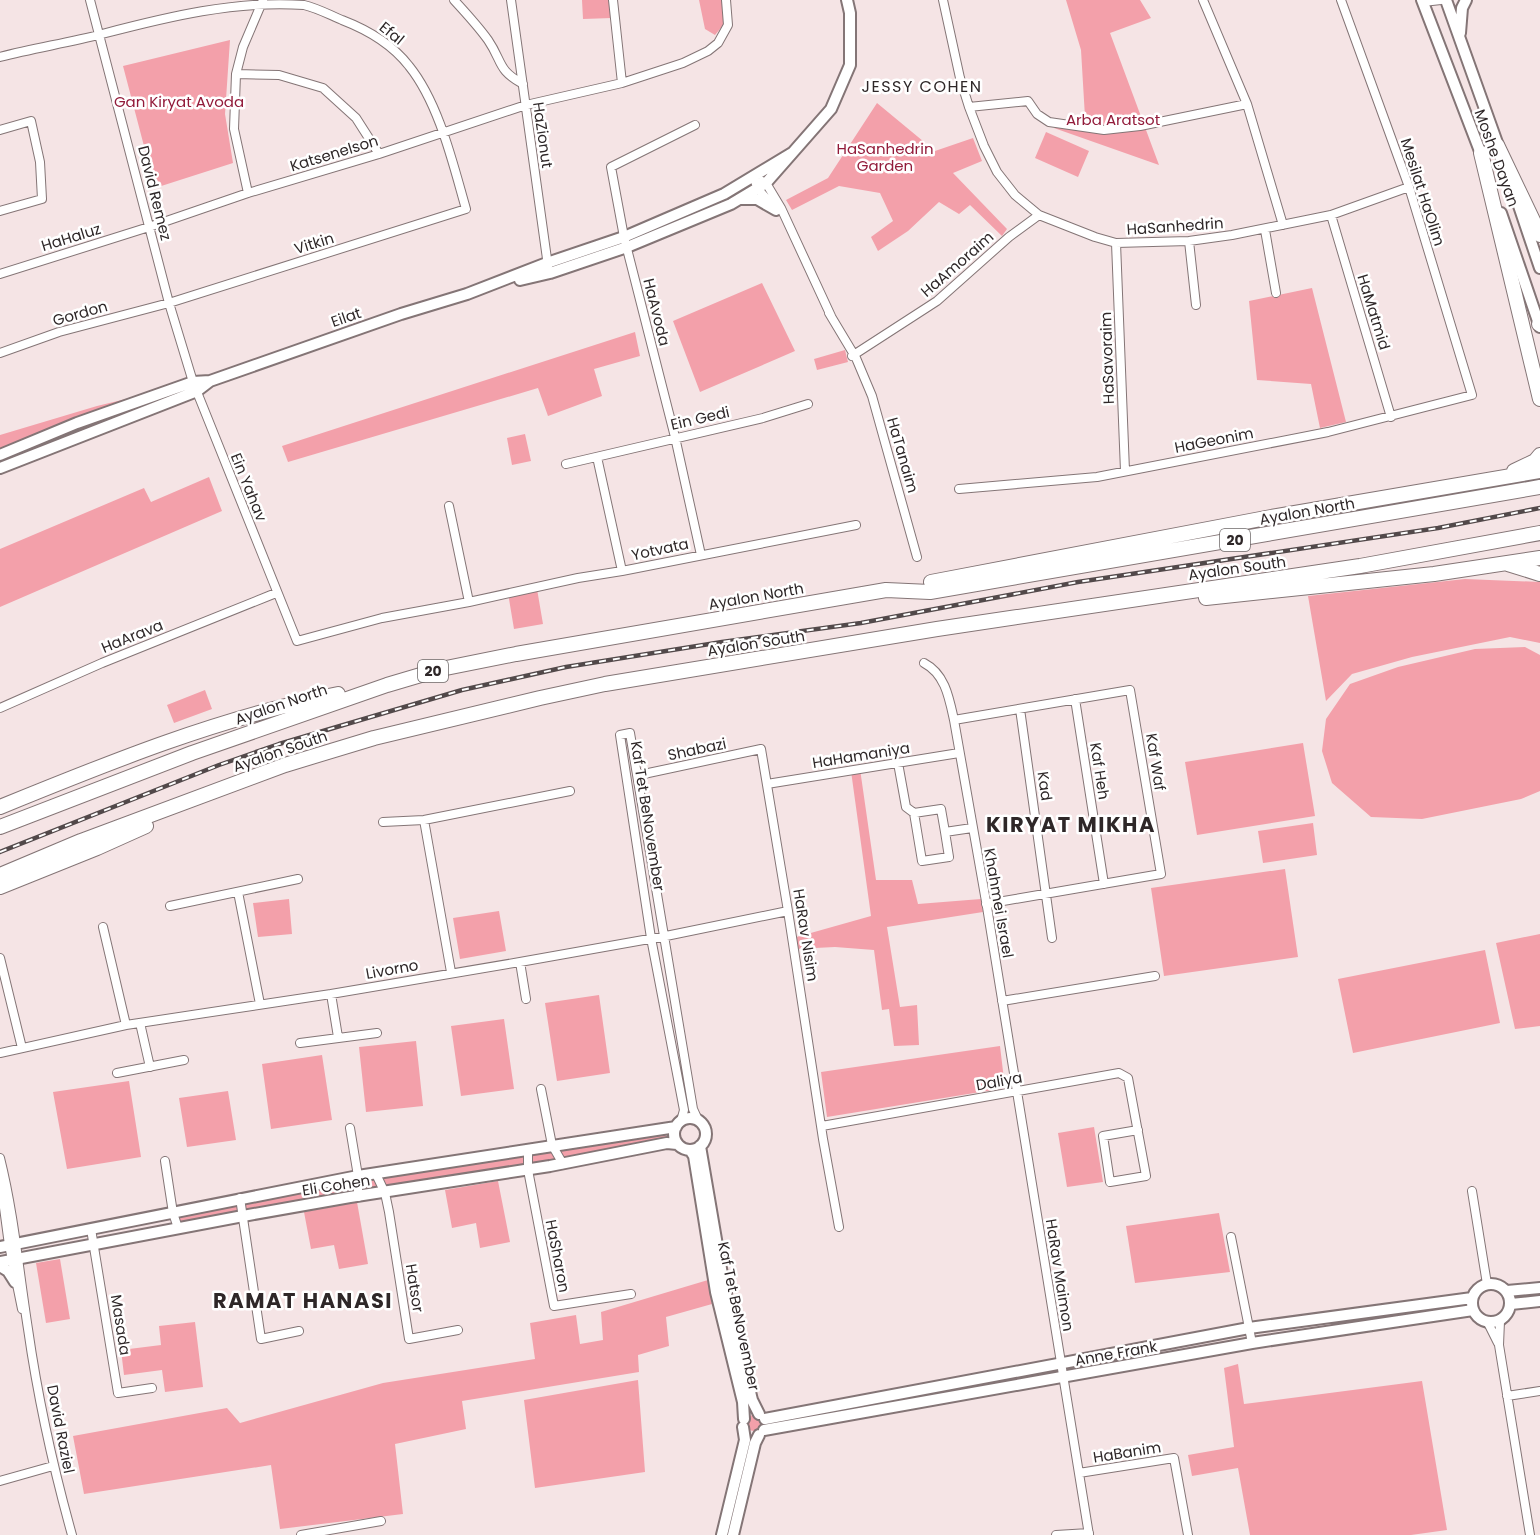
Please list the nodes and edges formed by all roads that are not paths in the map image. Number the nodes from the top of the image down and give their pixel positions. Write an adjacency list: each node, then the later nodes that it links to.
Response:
1 (90, 0): 15 (street, David Remez)
2 (454, 0): 20 (street)
3 (511, 0): 20 (street, HaZionut)
4 (613, 0): 19 (street)
5 (726, 0): 19 (street, Katsenelson)
6 (847, 0): 28 (street)
7 (943, 0): 23 (street, HaSanhedrin)
8 (1203, 0): 21 (street)
9 (1341, 0): 33 (street, Mesilat HaOlim)
10 (1441, 0): 14 (street)
11 (1446, 0): 16 (street, Moshe Dayan)
12 (1466, 0): 16 (street)
13 (263, 1): 15 (street, Efal); 18 (street); 26 (street, Efal)
14 (1424, 1): 29 (street, Moshe Dayan)
15 (100, 34): 17 (street, Efal); 42 (street, David Remez)
16 (1460, 39): 27 (street, Moshe Dayan)
17 (0, 57)
18 (236, 74): 30 (street); 34 (street)
19 (622, 83): 22 (street, Katsenelson)
20 (523, 84): 22 (street, HaZionut)
21 (1247, 104): 23 (street); 41 (street)
22 (526, 105): 26 (street, Katsenelson); 49 (street, HaZionut)
23 (969, 107): 39 (street, HaSanhedrin)
24 (695, 125): 47 (street, HaAvoda)
25 (0, 130): 38 (street)
26 (443, 132): 30 (street, Katsenelson); 36 (street, Efal)
27 (1497, 145): 45 (highway); 50 (street, Moshe Dayan)
28 (792, 153): 31 (street, Eilat); 32 (street, Eilat)
29 (1481, 153): 55 (street, Moshe Dayan); 60 (highway)
30 (379, 154): 34 (street, Katsenelson)
31 (753, 176): 32 (street, HaTanaim); 47 (street, Eilat)
32 (762, 186): 35 (street, Eilat); 37 (street, HaTanaim); 44 (street, HaTanaim)
33 (1409, 187): 40 (street, HaSanhedrin); 59 (street, Mesilat HaOlim)
34 (248, 193): 42 (street, Katsenelson)
35 (741, 199): 37 (street); 47 (street, Eilat)
36 (466, 209): 53 (street, Vitkin)
37 (776, 210): 44 (street, HaTanaim)
38 (0, 211)
39 (1039, 215): 48 (street, HaSanhedrin); 57 (street, HaAmoraim)
40 (1331, 215): 41 (street, HaSanhedrin); 62 (street, HaMatmid)
41 (1283, 225): 43 (street, HaSanhedrin)
42 (149, 227): 51 (street, HaHaluz); 53 (street, David Remez)
43 (1265, 230): 46 (street, HaSanhedrin); 52 (street)
44 (794, 236): 57 (street, HaTanaim)
45 (1540, 236)
46 (1189, 241): 48 (street, HaSanhedrin); 54 (street)
47 (626, 242): 49 (street, Eilat); 63 (street, HaAvoda)
48 (1116, 243): 69 (street, HaSavoraim)
49 (549, 268): 58 (street, Eilat)
50 (1540, 268)
51 (0, 274)
52 (1276, 292)
53 (169, 303): 56 (street, Gordon); 58 (street, David Remez)
54 (1196, 305)
55 (1540, 324)
56 (0, 353)
57 (855, 358): 78 (street, HaTanaim)
58 (195, 386): 65 (street, Eilat); 68 (street, Eilat); 84 (street, Ein Yahav)
59 (1472, 395): 62 (street, HaGeonim)
60 (1540, 399)
61 (808, 404): 63 (street, Ein Gedi)
62 (1391, 417): 69 (street, HaGeonim)
63 (675, 437): 66 (street, Ein Gedi); 77 (street, HaAvoda)
64 (1540, 454): 71 (highway)
65 (0, 455)
66 (597, 457): 67 (street, Ein Gedi); 81 (street)
67 (566, 464)
68 (0, 468)
69 (1125, 471): 73 (street, HaGeonim)
70 (1540, 471): 71 (highway)
71 (1459, 486): 83 (highway)
72 (1540, 487): 83 (highway, Ayalon North / 20)
73 (959, 489)
74 (449, 506): 85 (street)
75 (856, 525): 77 (street, Yotvata)
76 (1540, 533): 86 (highway, Ayalon South)
77 (701, 555): 81 (street, Yotvata)
78 (917, 557)
79 (1540, 558): 80 (highway)
80 (1506, 564): 82 (highway); 86 (highway)
81 (622, 571): 85 (street, Yotvata)
82 (1540, 574)
83 (886, 590): 88 (highway, Ayalon North / 20)
84 (276, 592): 85 (street, Yotvata); 90 (street, HaArava)
85 (469, 602)
86 (1019, 617): 97 (highway, Ayalon South)
87 (924, 663): 92 (street, Khahmei Israel)
88 (387, 685): 100 (highway); 104 (highway, Ayalon North / 20)
89 (1074, 699): 91 (street); 109 (street, Kaf Heh); 109 (street, Kaf Waf)
90 (0, 708)
91 (1020, 709): 92 (street); 112 (street, Kad)
92 (954, 720): 94 (street, Khahmei Israel)
93 (761, 749): 96 (street, Shabazi); 98 (street, HaRav Nisim)
94 (959, 753): 95 (street, HaHamaniya); 105 (street, Khahmei Israel)
95 (898, 763): 98 (street, HaHamaniya); 101 (street)
96 (639, 775): 117 (street, Kaf Tet BeNovember); 118 (street, Kaf Tet BeNovember)
97 (243, 781): 107 (highway, Ayalon South); 110 (highway)
98 (767, 784): 115 (street, HaRav Nisim)
99 (570, 791): 102 (street)
100 (0, 807)
101 (914, 813): 106 (street); 106 (street)
102 (424, 820): 103 (street); 122 (street)
103 (383, 822)
104 (0, 827)
105 (972, 828): 106 (street); 113 (street, Khahmei Israel)
106 (945, 832)
107 (0, 875)
108 (298, 879): 111 (street)
109 (1104, 884): 112 (street)
110 (0, 887)
111 (238, 892): 114 (street); 127 (street)
112 (1046, 893): 113 (street); 119 (street, Kad)
113 (986, 904): 126 (street, Khahmei Israel)
114 (170, 906)
115 (789, 911): 117 (street, Livorno); 142 (street, HaRav Nisim)
116 (104, 927): 129 (street)
117 (666, 936): 118 (street, Livorno); 140 (street, Kaf Tet BeNovember)
118 (651, 938): 121 (street, Livorno); 141 (street, Kaf Tet BeNovember)
119 (1052, 938)
120 (0, 958): 133 (street)
121 (520, 962): 122 (street, Livorno); 125 (street)
122 (451, 972): 124 (street, Livorno)
123 (1155, 976): 126 (street)
124 (331, 994): 127 (street, Livorno); 131 (street)
125 (526, 999)
126 (1002, 1001): 139 (street, Khahmei Israel)
127 (260, 1004): 128 (street, Livorno)
128 (140, 1023): 129 (street, Livorno); 136 (street)
129 (126, 1025): 133 (street, Livorno)
130 (377, 1033): 131 (street)
131 (338, 1037): 132 (street)
132 (300, 1043)
133 (22, 1048): 134 (street, Livorno)
134 (0, 1053)
135 (184, 1060): 136 (street)
136 (150, 1067): 137 (street)
137 (117, 1073)
138 (542, 1089): 146 (street)
139 (1016, 1091): 142 (street, Daliya); 144 (street, Daliya); 188 (street, HaRav Maimon)
140 (698, 1120): 141 (street); 147 (street)
141 (678, 1124): 145 (street); 146 (street, Eli Cohen)
142 (822, 1126): 164 (street, HaRav Nisim)
143 (350, 1128): 156 (street)
144 (1137, 1130): 144 (street, Daliya)
145 (677, 1144): 147 (street); 152 (street, Eli Cohen)
146 (552, 1145): 148 (street, Eli Cohen); 152 (street); 153 (street)
147 (695, 1148): 193 (street, Kaf Tet BeNovember); 194 (street, Kaf Tet BeNovember)
148 (528, 1150): 149 (street, Eli Cohen); 154 (street, HaSharon)
149 (516, 1152): 154 (street, HaSharon); 155 (street, Eli Cohen)
150 (0, 1158): 169 (street, David Raziel)
151 (165, 1161): 162 (street)
152 (563, 1164): 153 (street, Eli Cohen)
153 (550, 1166): 154 (street, Eli Cohen)
154 (528, 1170): 159 (street, Eli Cohen); 175 (street, HaSharon)
155 (382, 1173): 156 (street, Eli Cohen); 159 (street, Hatsor)
156 (358, 1176): 160 (street); 161 (street, Eli Cohen)
157 (0, 1178): 169 (street, David Raziel)
158 (1472, 1191): 172 (street)
159 (385, 1193): 160 (street, Eli Cohen); 184 (street, Hatsor)
160 (363, 1196): 163 (street, Eli Cohen)
161 (240, 1198): 162 (street, Eli Cohen); 163 (street)
162 (173, 1214): 165 (street); 166 (street, Eli Cohen)
163 (243, 1216): 165 (street, Eli Cohen); 185 (street)
164 (839, 1227)
165 (178, 1228): 168 (street, Eli Cohen)
166 (91, 1229): 168 (street, Masada); 169 (street, Eli Cohen)
167 (1231, 1237): 183 (street)
168 (93, 1244): 170 (street, Eli Cohen); 190 (street, Masada)
169 (8, 1245): 170 (street, David Raziel)
170 (8, 1262): 171 (street); 182 (street, David Raziel)
171 (15, 1282): 182 (street, David Raziel)
172 (1487, 1284): 174 (street); 176 (street)
173 (1540, 1288): 174 (street)
174 (1507, 1292): 178 (street)
175 (631, 1293)
176 (1472, 1298): 179 (street); 183 (street, Anne Frank)
177 (1540, 1301): 178 (street)
178 (1511, 1304): 180 (street)
179 (1473, 1310): 181 (street); 186 (street, Anne Frank)
180 (1500, 1321): 181 (street); 187 (street)
181 (1488, 1323): 187 (street)
182 (28, 1328): 195 (street, David Raziel)
183 (1249, 1328): 186 (street); 188 (street, Anne Frank)
184 (458, 1330)
185 (299, 1331)
186 (1252, 1344): 189 (street, Anne Frank)
187 (1498, 1345): 192 (street)
188 (1061, 1363): 189 (street, HaRav Maimon); 194 (street, Anne Frank)
189 (1063, 1378): 194 (street, Anne Frank); 196 (street, HaRav Maimon)
190 (152, 1388)
191 (1540, 1391): 192 (street)
192 (1507, 1396): 206 (street)
193 (744, 1423): 194 (street); 194 (street); 202 (street, Kaf Tet BeNovember)
194 (762, 1424): 203 (street)
195 (53, 1466): 197 (street); 200 (street, David Raziel)
196 (1079, 1473): 199 (street, HaRav Maimon); 205 (street, HaBanim)
197 (0, 1481)
198 (381, 1521): 201 (street)
199 (1089, 1534): 204 (street)
200 (72, 1535)
201 (301, 1535)
202 (722, 1535)
203 (733, 1535)
204 (1056, 1535)
205 (1188, 1535)
206 (1530, 1535)

